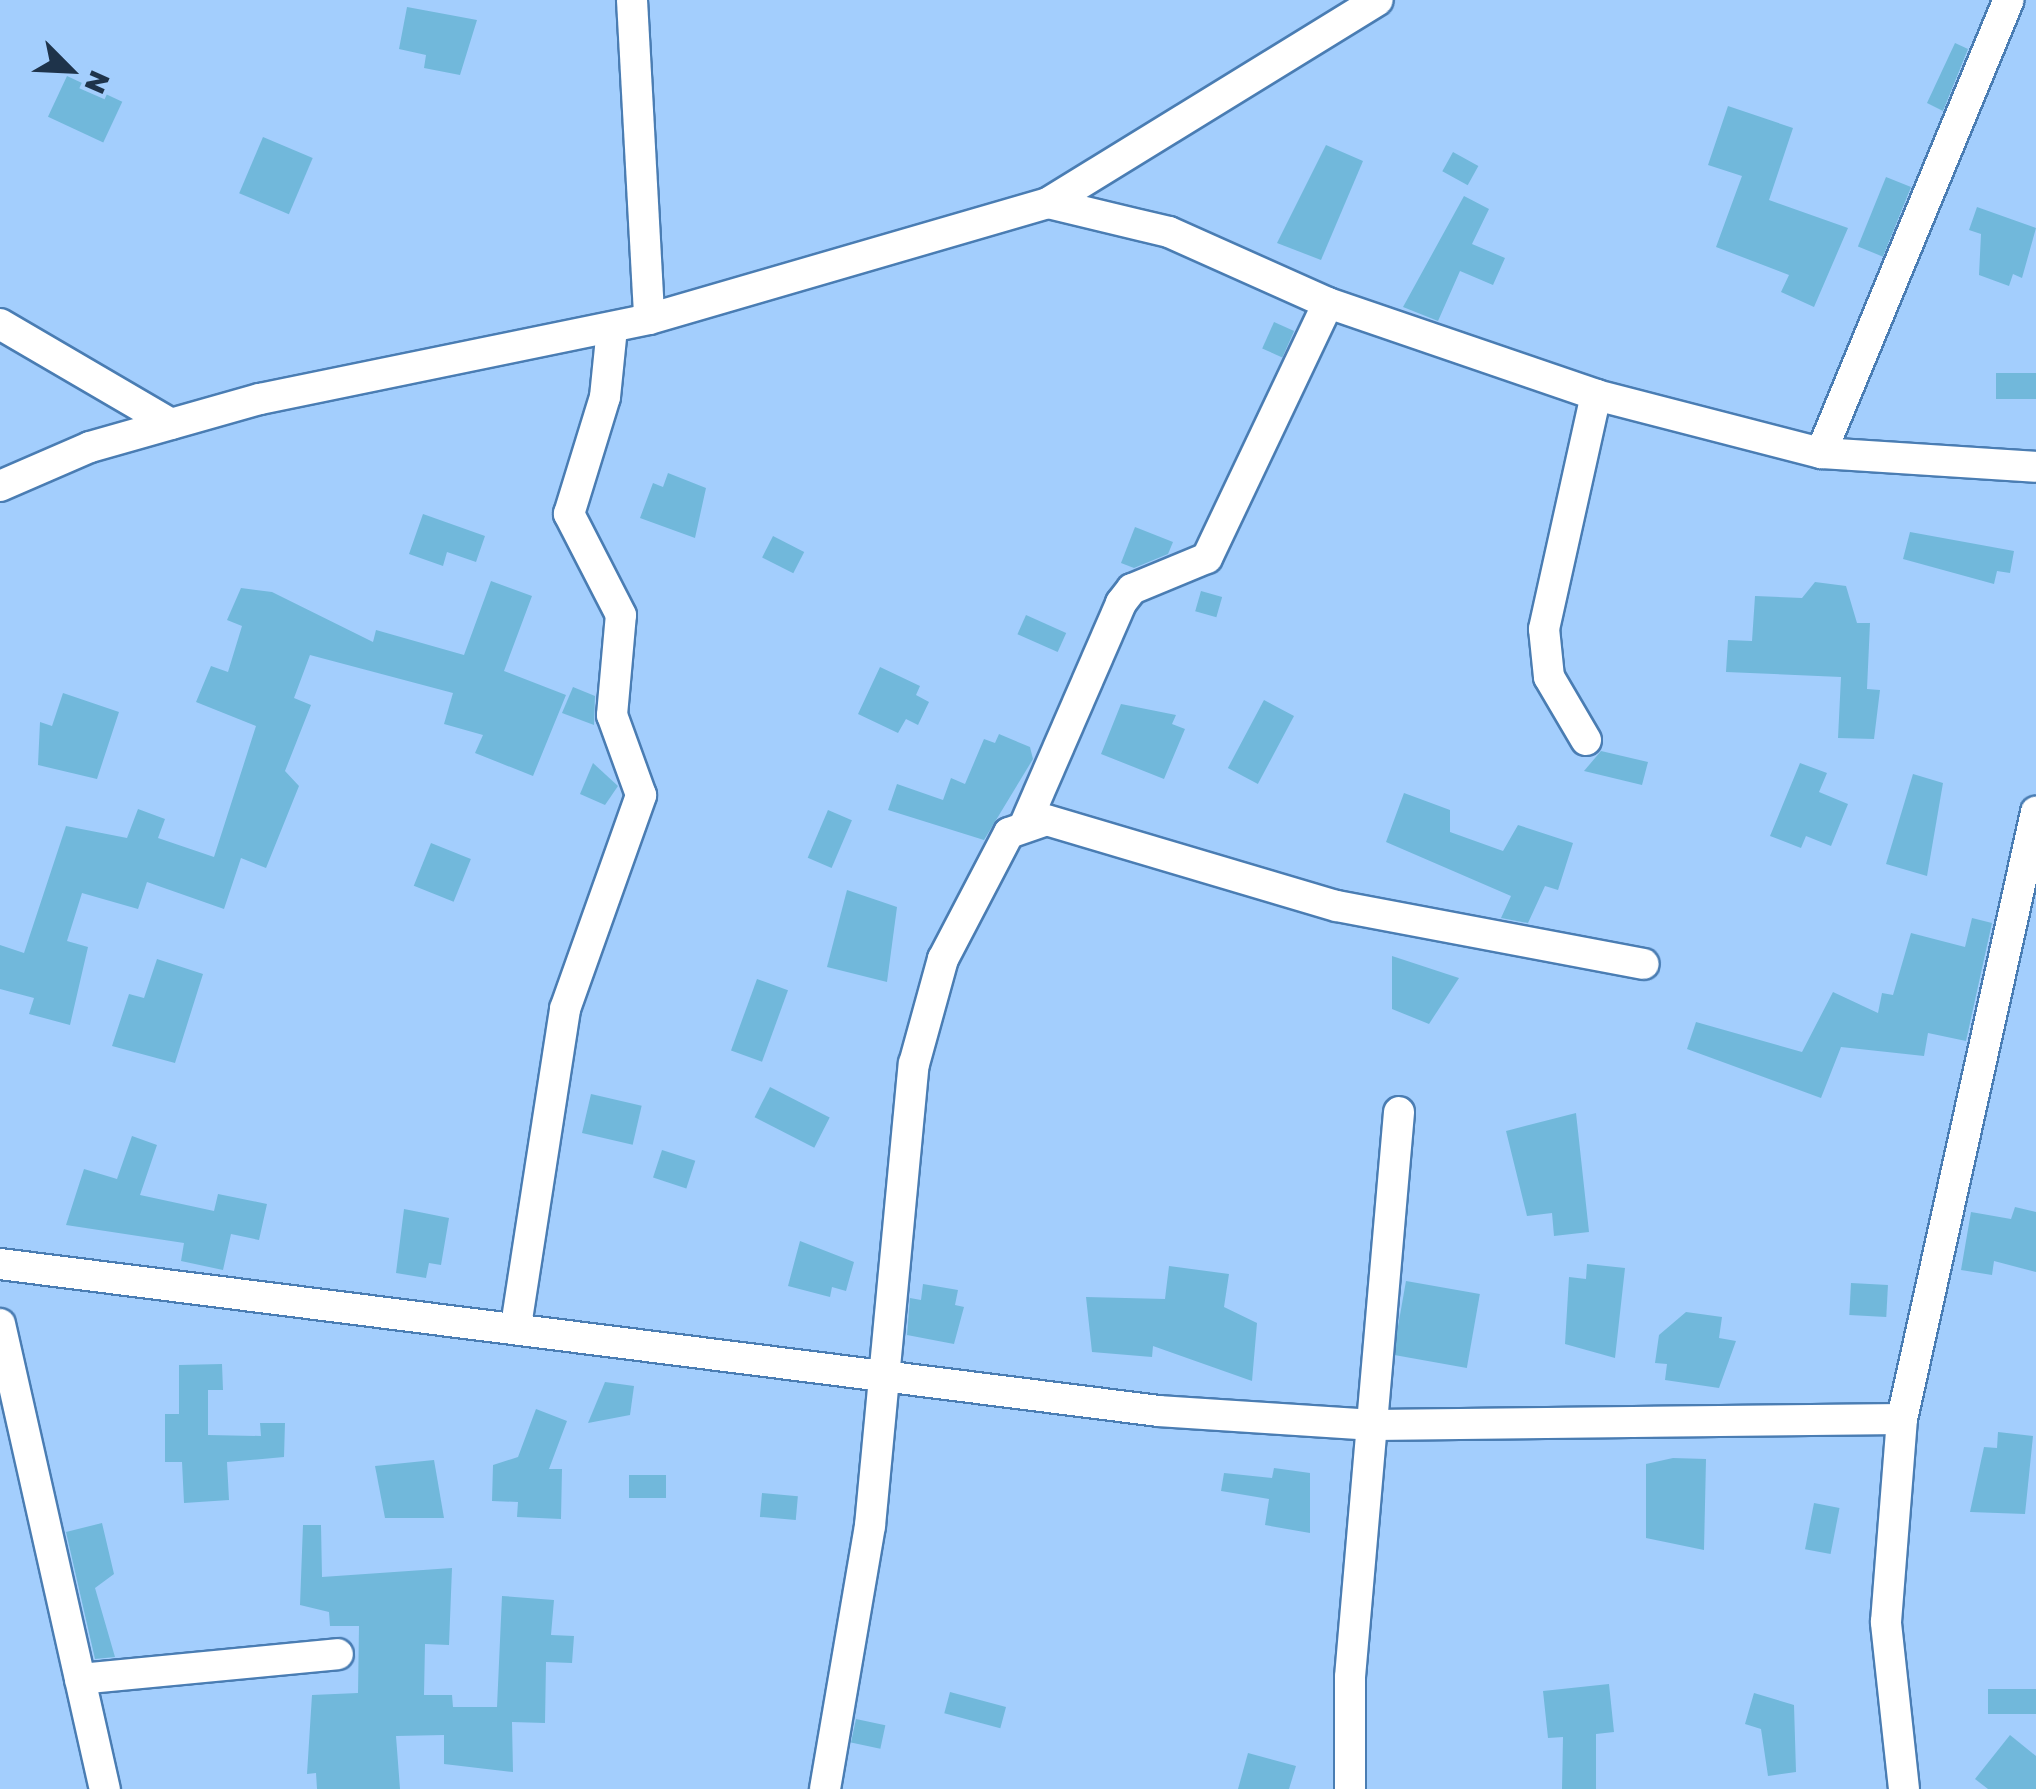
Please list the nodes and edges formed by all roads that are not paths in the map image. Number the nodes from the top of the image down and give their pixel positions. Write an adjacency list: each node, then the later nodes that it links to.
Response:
1 (632, 0): 6 (street)
2 (1378, 0): 4 (street)
3 (2009, 0): 11 (street)
4 (1048, 203): 5 (street); 6 (street)
5 (1328, 303): 9 (street); 16 (street)
6 (649, 320): 8 (street)
7 (0, 324): 10 (street)
8 (612, 328): 10 (street); 22 (street)
9 (1596, 395): 11 (street); 14 (street)
10 (171, 424): 13 (street)
11 (1821, 453): 12 (street)
12 (2036, 468)
13 (0, 486)
14 (1586, 740)
15 (2036, 812): 17 (street)
16 (1026, 822): 18 (street); 23 (street)
17 (2027, 905): 24 (street)
18 (1644, 964)
19 (1399, 1112): 25 (street)
20 (0, 1264): 22 (street)
21 (0, 1324): 27 (street)
22 (516, 1326): 23 (street)
23 (885, 1374): 25 (street); 29 (street)
24 (1902, 1418): 25 (street); 31 (street)
25 (1374, 1426): 30 (street)
26 (338, 1654): 27 (street)
27 (80, 1679): 28 (street)
28 (105, 1789)
29 (825, 1789)
30 (1350, 1789)
31 (1904, 1789)

